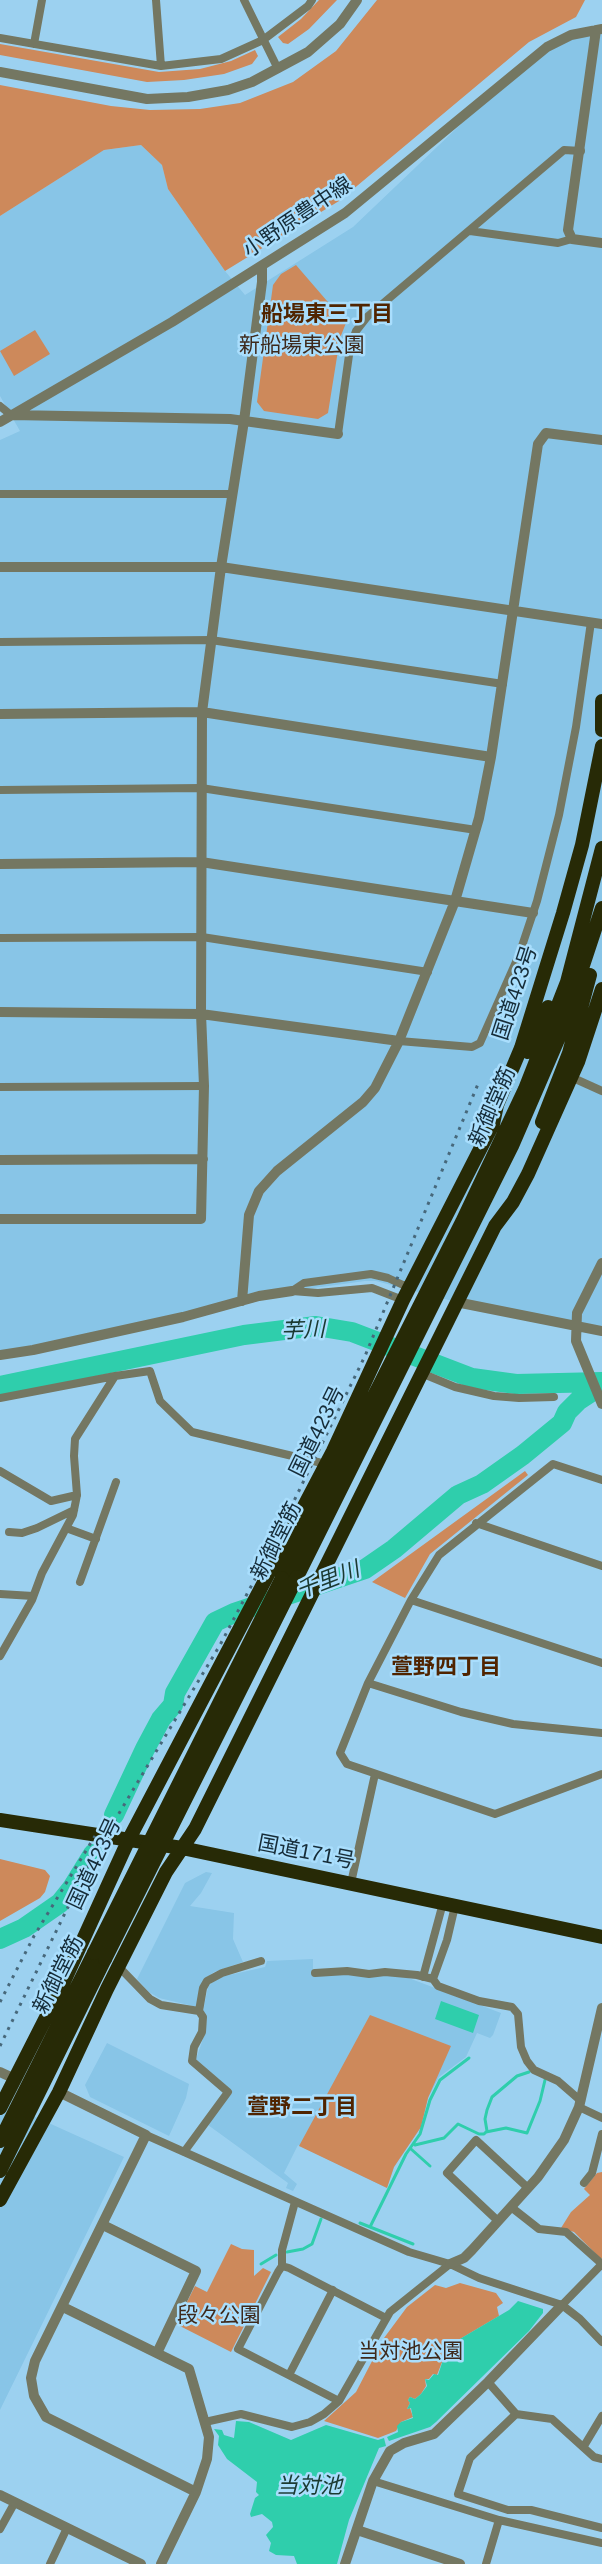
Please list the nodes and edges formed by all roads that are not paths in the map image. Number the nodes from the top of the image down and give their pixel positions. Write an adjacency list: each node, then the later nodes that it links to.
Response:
1 (42, 0): 9 (street)
2 (156, 0): 10 (street)
3 (244, 0): 8 (street)
4 (312, 0): 8 (street)
5 (357, 0): 11 (street)
6 (599, 29): 13 (street); 17 (street, 小野原豊中線)
7 (0, 38): 9 (street)
8 (262, 40): 10 (street); 11 (street)
9 (34, 44): 10 (street)
10 (161, 66)
11 (278, 69): 12 (street)
12 (0, 72)
13 (581, 151): 14 (street); 15 (street)
14 (470, 231): 15 (street); 22 (street)
15 (572, 239): 16 (street)
16 (602, 243)
17 (262, 266): 19 (street, 小野原豊中線); 20 (street)
18 (0, 406): 19 (street)
19 (11, 416): 20 (street); 21 (street, 小野原豊中線)
20 (244, 421): 22 (street); 25 (street)
21 (0, 422)
22 (338, 434)
23 (602, 440): 28 (street)
24 (0, 494): 25 (street)
25 (233, 494): 27 (street)
26 (0, 567): 27 (street)
27 (221, 567): 28 (street); 30 (street)
28 (514, 610): 29 (street); 32 (street)
29 (596, 623): 47 (street)
30 (211, 640): 31 (street); 32 (street); 34 (street)
31 (0, 642)
32 (503, 684): 38 (street)
33 (602, 701): 36 (highway)
34 (202, 712): 35 (street); 38 (street); 39 (street)
35 (0, 714)
36 (602, 730)
37 (602, 746): 61 (highway, 国道423号)
38 (491, 758): 41 (street)
39 (201, 788): 40 (street); 41 (street); 43 (street)
40 (0, 790)
41 (476, 830): 45 (street)
42 (602, 848): 48 (highway, 新御堂筋)
43 (201, 862): 44 (street); 45 (street); 50 (street)
44 (0, 864)
45 (455, 901): 47 (street); 52 (street)
46 (602, 908): 49 (highway, 新御堂筋)
47 (533, 913): 56 (street)
48 (583, 920): 61 (highway); 74 (highway, 新御堂筋)
49 (598, 923): 65 (highway); 74 (highway, 新御堂筋)
50 (202, 937): 51 (street); 52 (street); 55 (street)
51 (0, 938)
52 (428, 972): 56 (street)
53 (602, 989): 57 (highway)
54 (0, 1012): 55 (street)
55 (201, 1014): 56 (street); 58 (street)
56 (399, 1041): 70 (street)
57 (571, 1077): 60 (street); 65 (highway)
58 (204, 1086): 59 (street); 63 (street)
59 (0, 1087)
60 (602, 1091)
61 (493, 1124): 67 (highway, 国道423号)
62 (0, 1160): 63 (street)
63 (202, 1160): 64 (street)
64 (0, 1219)
65 (495, 1226): 71 (highway)
66 (602, 1263): 72 (street)
67 (410, 1285): 68 (street); 69 (highway, 国道423号)
68 (292, 1291): 69 (street); 70 (street)
69 (403, 1300): 74 (highway, 国道423号)
70 (242, 1301): 75 (street)
71 (456, 1302): 72 (street); 77 (highway)
72 (577, 1327): 73 (street); 81 (street)
73 (602, 1331)
74 (402, 1338): 76 (highway, 新御堂筋); 76 (highway, 国道423号)
75 (0, 1355)
76 (392, 1358): 82 (highway, 国道423号); 110 (highway, 新御堂筋, bridge); 110 (highway, 新御堂筋, bridge)
77 (422, 1372): 79 (street); 106 (highway)
78 (115, 1376): 80 (street); 82 (street); 86 (street)
79 (554, 1397)
80 (0, 1398)
81 (602, 1404)
82 (326, 1464): 105 (highway, 国道423号)
83 (0, 1471): 86 (street)
84 (602, 1480): 88 (street)
85 (116, 1482): 91 (street)
86 (77, 1495): 87 (street)
87 (74, 1510): 89 (street); 90 (street)
88 (476, 1523): 92 (street); 96 (street)
89 (66, 1528): 91 (street); 95 (street)
90 (9, 1532)
91 (96, 1539): 93 (street)
92 (602, 1566)
93 (80, 1582)
94 (0, 1594): 95 (street)
95 (33, 1596): 97 (street)
96 (411, 1600): 99 (street); 100 (street)
97 (3, 1644): 98 (street)
98 (0, 1656)
99 (602, 1663)
100 (368, 1683): 101 (street); 102 (street)
101 (602, 1733)
102 (375, 1774): 103 (street); 107 (street)
103 (602, 1774)
104 (0, 1820): 105 (highway, 国道171号)
105 (129, 1839): 106 (highway, 国道171号); 119 (highway, 国道423号)
106 (182, 1848): 107 (highway, 国道171号); 112 (highway)
107 (351, 1883): 108 (highway, 国道171号)
108 (449, 1904): 109 (highway, 国道171号); 114 (street); 115 (street)
109 (602, 1936)
110 (100, 1956): 126 (highway, 新御堂筋); 128 (highway, 新御堂筋)
111 (261, 1961): 117 (street)
112 (118, 1967): 117 (street); 120 (highway)
113 (315, 1973): 114 (street)
114 (423, 1977): 115 (street)
115 (433, 1979): 121 (street)
116 (602, 2008): 121 (street)
117 (199, 2011): 127 (street)
118 (0, 2072): 119 (street)
119 (15, 2079): 122 (highway, 国道423号)
120 (59, 2092): 125 (street); 131 (highway)
121 (580, 2104): 123 (street); 130 (street)
122 (0, 2108)
123 (602, 2118)
124 (602, 2134): 129 (street)
125 (146, 2135): 127 (street); 135 (street)
126 (0, 2141)
127 (184, 2152): 132 (street)
128 (0, 2171)
129 (584, 2183)
130 (528, 2188): 133 (street); 134 (street)
131 (0, 2200)
132 (295, 2202): 136 (street); 138 (street)
133 (511, 2207): 134 (street); 137 (street)
134 (498, 2221): 136 (street)
135 (103, 2225): 141 (street); 144 (street)
136 (450, 2264): 140 (street); 142 (street)
137 (602, 2264): 140 (street)
138 (282, 2266): 139 (street); 145 (street)
139 (333, 2290): 142 (street); 145 (street)
140 (562, 2305): 143 (street); 146 (street)
141 (63, 2307): 144 (street); 154 (street)
142 (386, 2318): 147 (street)
143 (602, 2341)
144 (157, 2353): 150 (street)
145 (289, 2375): 147 (street)
146 (488, 2382): 148 (street); 153 (street)
147 (339, 2401): 150 (street)
148 (516, 2414): 151 (street); 159 (street)
149 (602, 2416): 151 (street)
150 (205, 2422): 154 (street)
151 (584, 2446): 152 (street)
152 (602, 2459)
153 (373, 2481): 157 (street); 161 (street)
154 (196, 2492): 165 (street)
155 (0, 2495): 156 (street)
156 (15, 2502): 158 (street); 160 (street)
157 (499, 2520): 162 (street); 168 (street)
158 (67, 2528): 163 (street); 164 (street)
159 (602, 2528)
160 (0, 2529)
161 (357, 2530): 166 (street); 167 (street)
162 (602, 2543)
163 (50, 2564)
164 (141, 2564)
165 (161, 2564)
166 (345, 2564)
167 (460, 2564)
168 (486, 2564)

